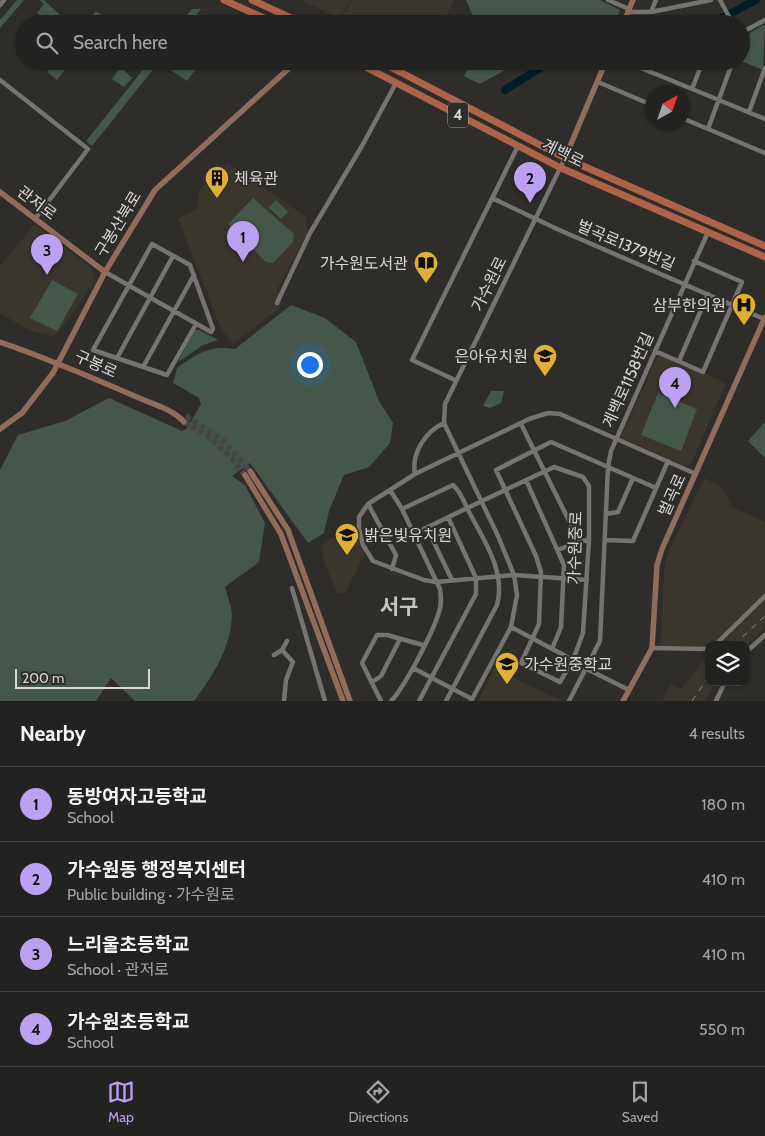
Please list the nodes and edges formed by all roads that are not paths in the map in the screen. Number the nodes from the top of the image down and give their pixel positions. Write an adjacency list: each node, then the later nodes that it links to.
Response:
1 (4, 0): 10 (street)
2 (224, 0): 14 (main road)
3 (252, 0): 15 (main road)
4 (609, 0): 12 (street)
5 (632, 0): 12 (main road)
6 (656, 0): 13 (street)
7 (685, 0): 11 (street)
8 (711, 0): 11 (street)
9 (721, 1): 17 (street)
10 (0, 5)
11 (681, 7): 13 (street)
12 (628, 10): 13 (street); 16 (main road)
13 (651, 12)
14 (257, 15)
15 (284, 15)
16 (626, 15)
17 (728, 15)
18 (764, 22): 19 (street)
19 (750, 29)
20 (765, 68): 35 (street)
21 (287, 70): 54 (main road, 구봉산북로)
22 (371, 70): 31 (main road, 계백로 / 4)
23 (396, 70): 41 (main road, 계백로 / 4)
24 (603, 70): 30 (main road)
25 (645, 70): 28 (street)
26 (699, 70): 32 (street)
27 (730, 70): 33 (street)
28 (650, 72): 32 (street)
29 (0, 80): 45 (street)
30 (598, 82): 34 (street); 41 (main road)
31 (396, 83): 39 (main road, 계백로 / 4); 60 (street)
32 (692, 89): 33 (street)
33 (719, 101): 35 (street); 38 (street)
34 (645, 102)
35 (749, 112): 36 (street)
36 (765, 119)
37 (690, 121): 38 (street)
38 (708, 129): 40 (street)
39 (518, 146): 42 (main road, 계백로 / 4); 44 (street)
40 (765, 153)
41 (565, 158): 42 (street, 가수원로); 48 (main road, 계백로 / 4)
42 (561, 168): 46 (street, 가수원로); 47 (main road, 계백로 / 4)
43 (0, 192): 45 (main road, 관저로)
44 (492, 198): 46 (street, 벌곡로1379번길); 71 (street)
45 (35, 219): 54 (main road, 관저로)
46 (534, 219): 56 (street, 벌곡로1379번길); 71 (street, 가수원로)
47 (708, 232): 52 (main road, 계백로 / 4); 53 (street, 계백로1158번길)
48 (750, 240): 49 (main road); 50 (main road, 계백로 / 4)
49 (765, 240)
50 (765, 246)
51 (173, 256): 55 (street); 57 (street); 59 (street)
52 (765, 257)
53 (694, 262): 56 (street, 계백로1158번길); 61 (street)
54 (105, 272): 57 (street); 69 (main road, 구봉산북로)
55 (194, 274): 62 (street); 64 (street)
56 (684, 284): 58 (street, 벌곡로1379번길); 66 (street, 계백로1158번길)
57 (129, 287): 59 (street); 67 (street)
58 (708, 294): 61 (street, 벌곡로1379번길); 68 (street)
59 (150, 298): 62 (street); 67 (street)
60 (277, 302)
61 (733, 305): 63 (street, 벌곡로1379번길); 68 (street)
62 (174, 311): 64 (street); 70 (street)
63 (765, 318): 83 (main road, 벌곡로)
64 (196, 324): 70 (street)
65 (0, 342): 69 (main road, 구봉로)
66 (655, 351): 68 (street); 76 (street, 계백로1158번길)
67 (117, 358): 70 (street)
68 (679, 361)
69 (58, 362): 72 (main road, 구봉로); 75 (main road, 구봉산북로)
70 (143, 367)
71 (456, 380): 73 (street, 가수원로)
72 (185, 419)
73 (444, 423): 78 (street); 82 (street)
74 (521, 424): 76 (street); 77 (street, 가수원중로); 78 (street)
75 (0, 429)
76 (616, 438): 79 (street); 80 (street, 계백로1158번길)
77 (534, 450): 80 (street); 81 (street, 가수원중로); 88 (street)
78 (457, 453): 82 (street); 89 (street)
79 (668, 461): 83 (street); 86 (street)
80 (608, 467): 84 (street); 93 (street, 계백로1158번길)
81 (545, 472): 85 (street, 가수원중로); 97 (street, 가수원중로); 99 (street, 가수원중로)
82 (415, 474): 87 (street)
83 (696, 474): 119 (main road, 벌곡로)
84 (633, 478): 86 (street); 93 (street)
85 (526, 480): 88 (street, 가수원중로); 100 (street)
86 (656, 488): 98 (street)
87 (390, 490): 90 (street); 92 (street)
88 (506, 490): 89 (street, 가수원중로); 105 (street)
89 (481, 501): 91 (street, 가수원중로); 103 (street)
90 (368, 504): 101 (street); 101 (street)
91 (467, 508): 92 (street); 94 (street, 가수원중로); 102 (street)
92 (402, 509): 96 (street)
93 (606, 514): 98 (street, 계백로1158번길)
94 (448, 517): 95 (street, 가수원중로); 104 (street)
95 (427, 528): 96 (street, 가수원중로); 107 (street)
96 (414, 534): 109 (street)
97 (590, 540): 99 (street); 108 (street, 가수원중로)
98 (605, 540): 127 (street, 계백로1158번길)
99 (579, 541): 100 (street)
100 (558, 550): 106 (street)
101 (392, 569): 109 (street)
102 (498, 575): 103 (street); 104 (street); 131 (street)
103 (514, 575): 105 (street); 112 (street)
104 (476, 578): 107 (street); 128 (street)
105 (541, 578): 106 (street); 114 (street)
106 (564, 579): 108 (street); 121 (street)
107 (452, 580): 109 (street)
108 (587, 580): 125 (street, 가수원중로)
109 (436, 582): 118 (street)
110 (292, 588): 135 (street)
111 (765, 596): 117 (street)
112 (511, 627): 114 (street); 133 (street)
113 (765, 635): 120 (street)
114 (533, 638): 121 (street); 125 (street, 가수원중로)
115 (400, 639): 118 (street); 129 (street); 129 (street)
116 (287, 641): 123 (street)
117 (719, 641)
118 (423, 645): 126 (street)
119 (652, 648): 122 (street); 132 (main road, 벌곡로)
120 (750, 648)
121 (552, 649): 125 (street)
122 (705, 649)
123 (282, 650): 124 (street); 134 (street)
124 (274, 655)
125 (573, 660)
126 (413, 668): 128 (street); 139 (street)
127 (586, 669): 132 (street); 142 (street, 계백로1158번길)
128 (432, 678): 131 (street); 140 (street)
129 (372, 682): 138 (street)
130 (723, 686): 144 (street)
131 (453, 689): 133 (street); 141 (street)
132 (629, 690): 143 (main road, 벌곡로)
133 (472, 700)
134 (284, 701)
135 (325, 701)
136 (343, 701): 137 (main road)
137 (350, 701)
138 (382, 701)
139 (391, 701)
140 (419, 701)
141 (446, 701)
142 (569, 701)
143 (623, 701)
144 (716, 701)

